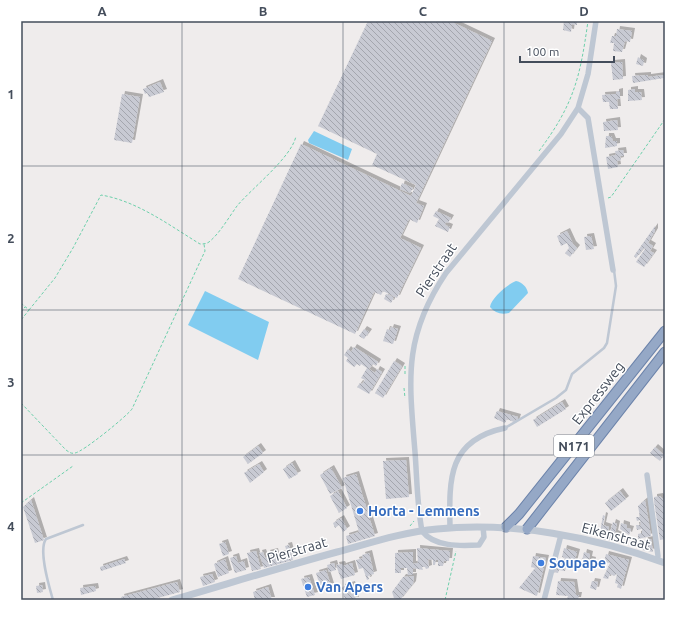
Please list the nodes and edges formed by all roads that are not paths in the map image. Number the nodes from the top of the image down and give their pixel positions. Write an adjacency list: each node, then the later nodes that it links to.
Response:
1 (596, 21): 2 (street, Pierstraat)
2 (578, 108): 3 (street); 13 (street, Pierstraat)
3 (614, 270): 6 (lane)
4 (665, 331): 10 (highway, Expressweg / N171)
5 (665, 352): 12 (highway, Expressweg / N171)
6 (505, 428): 11 (street)
7 (647, 475): 15 (street)
8 (83, 525): 17 (lane)
9 (484, 527): 10 (street, Eikenstraat); 11 (street, Pierstraat); 13 (street)
10 (506, 527): 12 (street, Eikenstraat)
11 (450, 528): 13 (street, Pierstraat)
12 (527, 529): 14 (street, Eikenstraat)
13 (422, 531): 18 (street, Pierstraat)
14 (561, 535): 15 (street, Eikenstraat); 19 (street, Eikenstraat)
15 (657, 560): 16 (street, Eikenstraat)
16 (665, 563)
17 (53, 600)
18 (172, 600)
19 (544, 600)

